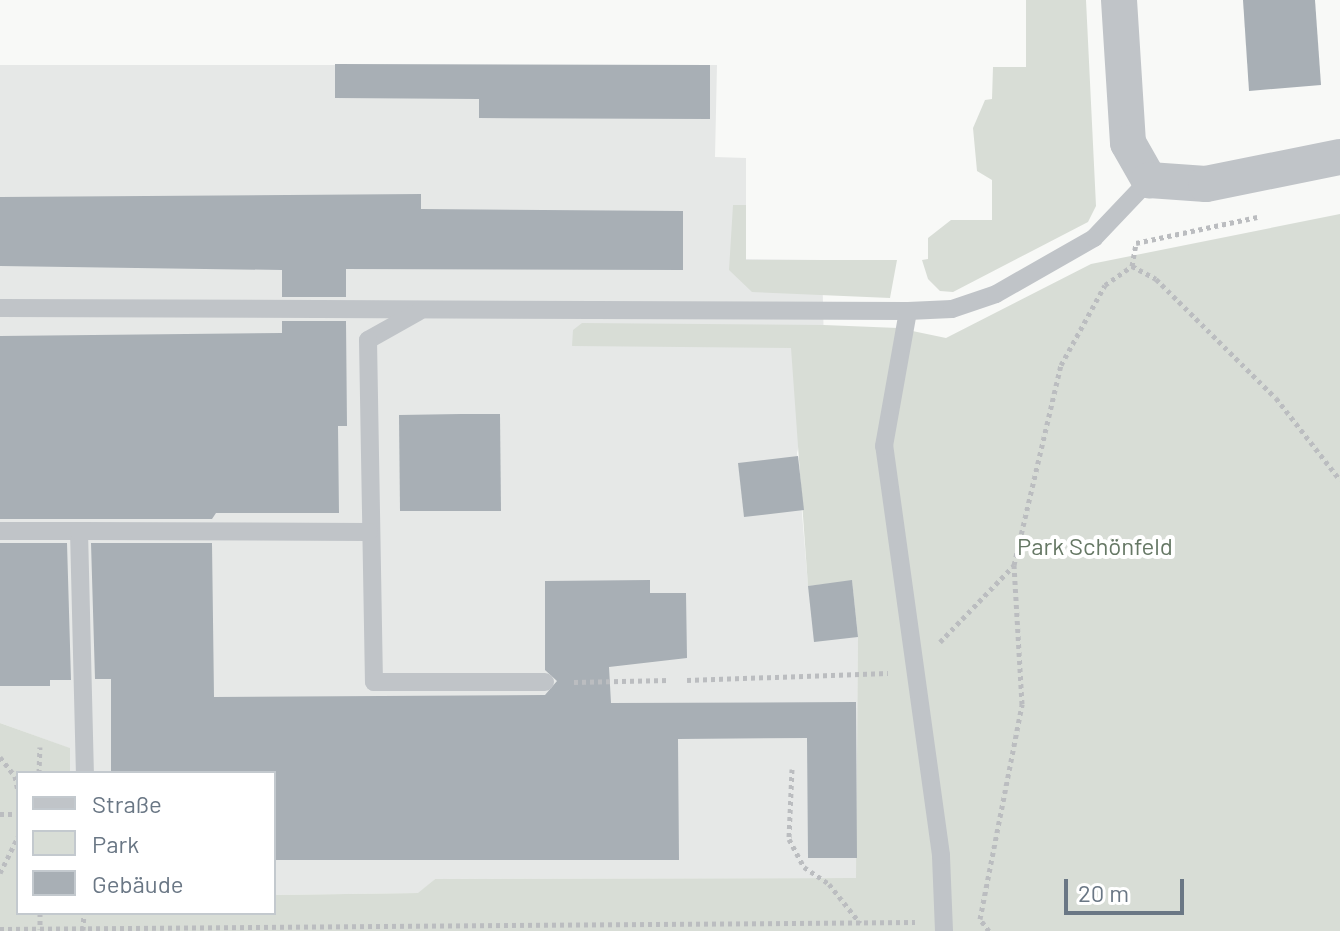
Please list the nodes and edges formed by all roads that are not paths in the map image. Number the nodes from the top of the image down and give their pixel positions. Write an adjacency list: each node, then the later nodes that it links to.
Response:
1 (1119, 0): 3 (street)
2 (1340, 157): 3 (street)
3 (1149, 180): 6 (lane)
4 (0, 308): 5 (lane)
5 (421, 311): 6 (lane); 9 (lane)
6 (908, 311): 12 (lane)
7 (0, 531): 8 (lane)
8 (79, 531): 9 (lane); 11 (lane)
9 (369, 532): 10 (lane)
10 (545, 682)
11 (85, 771)
12 (944, 926)

